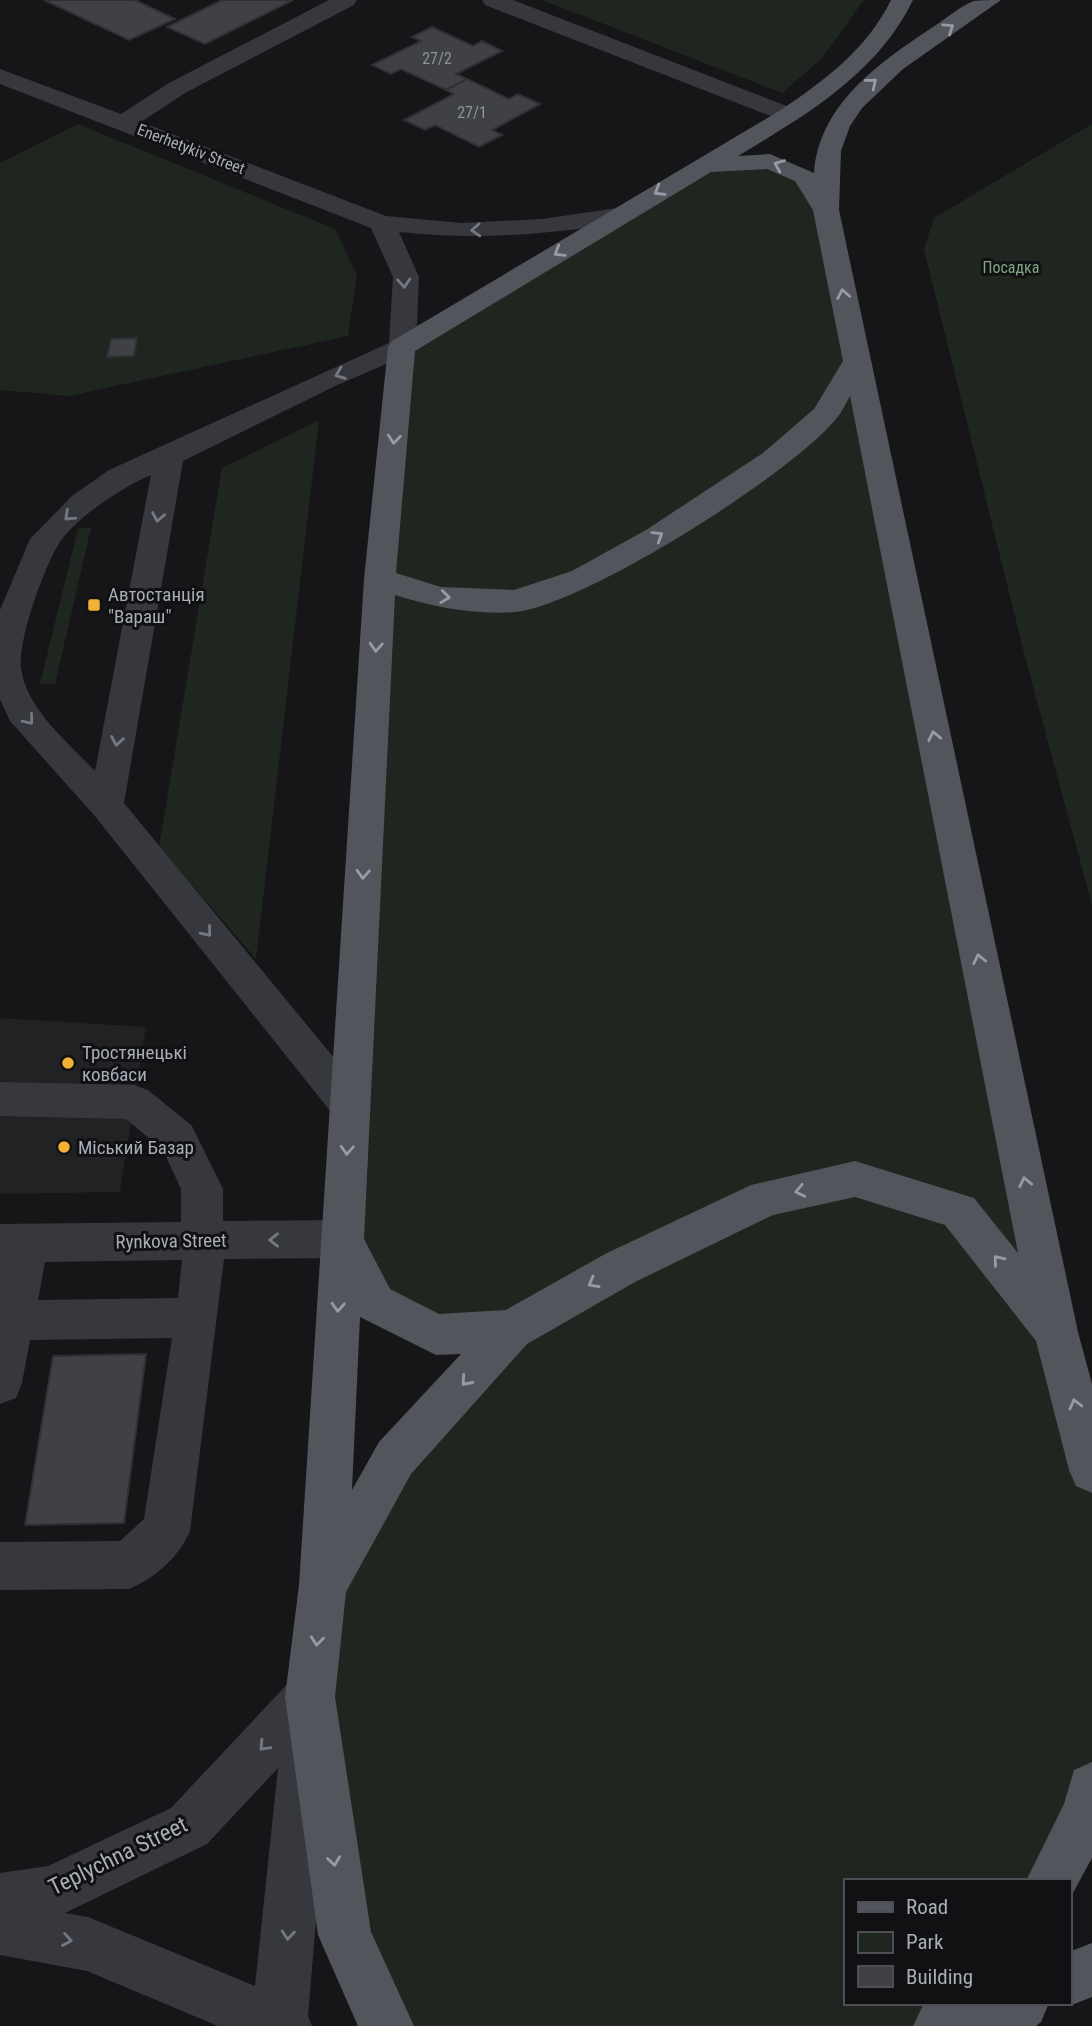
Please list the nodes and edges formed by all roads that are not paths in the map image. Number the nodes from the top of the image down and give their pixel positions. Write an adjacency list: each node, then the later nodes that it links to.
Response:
1 (346, 0): 7 (street)
2 (493, 0): 6 (street)
3 (902, 0): 6 (main road)
4 (990, 0): 9 (main road, one-way to 4)
5 (0, 75): 7 (street, Enerhetykiv Street)
6 (789, 115): 8 (main road)
7 (123, 123): 11 (street, Enerhetykiv Street)
8 (701, 166): 9 (main road, one-way to 8); 10 (main road, one-way to 10)
9 (827, 211): 13 (main road, one-way to 9)
10 (617, 216): 11 (street, Enerhetykiv Street, one-way to 11); 12 (main road, one-way to 12)
11 (382, 223): 12 (street, one-way to 12)
12 (402, 347): 14 (street, one-way to 14); 15 (main road, one-way to 15)
13 (856, 361): 15 (main road, one-way to 13); 25 (main road, one-way to 13)
14 (169, 456): 16 (street, one-way to 16); 16 (street, one-way to 16)
15 (380, 579): 18 (main road, one-way to 18)
16 (106, 806): 18 (street, one-way to 18)
17 (0, 1099): 20 (street)
18 (349, 1105): 19 (main road, one-way to 19)
19 (342, 1239): 20 (street, Rynkova Street, one-way to 20); 24 (main road); 29 (main road, one-way to 29)
20 (205, 1241): 21 (street, Rynkova Street); 22 (street)
21 (14, 1243): 23 (street)
22 (196, 1318): 23 (street); 28 (street)
23 (13, 1320): 26 (street)
24 (512, 1330): 25 (main road, one-way to 24); 29 (main road, one-way to 29)
25 (1056, 1332): 27 (main road, one-way to 25)
26 (0, 1383)
27 (1092, 1470)
28 (0, 1566)
29 (323, 1585): 30 (main road, one-way to 30)
30 (310, 1697): 33 (street, Teplychna Street, one-way to 33); 39 (street, one-way to 39); 40 (main road, one-way to 40)
31 (1092, 1788): 32 (main road)
32 (1053, 1879)
33 (0, 1900)
34 (0, 1928): 39 (street, one-way to 39)
35 (1092, 1970): 36 (main road)
36 (1071, 1978)
37 (959, 2005): 41 (main road)
38 (1019, 2005): 42 (main road)
39 (281, 2025)
40 (386, 2026)
41 (941, 2026)
42 (988, 2026)

